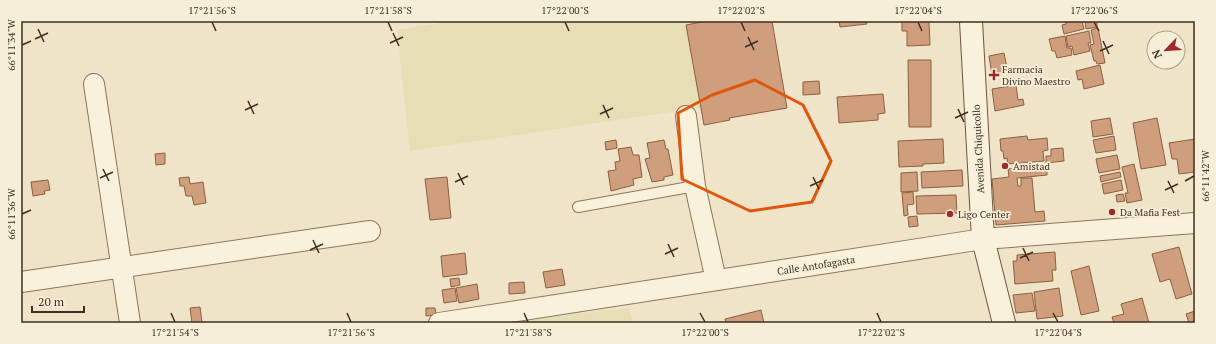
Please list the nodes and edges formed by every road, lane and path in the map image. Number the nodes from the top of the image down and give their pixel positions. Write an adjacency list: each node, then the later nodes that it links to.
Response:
1 (971, 21): 8 (main road, Avenida Chiquicollo)
2 (94, 84): 9 (street)
3 (686, 116): 4 (street)
4 (695, 186): 5 (lane); 10 (street)
5 (578, 207)
6 (1195, 223): 8 (street, Calle Antofagasta)
7 (370, 232): 9 (street)
8 (984, 239): 10 (street, Calle Antofagasta); 14 (main road, Avenida Chiquicollo)
9 (121, 267): 11 (street); 12 (street)
10 (716, 280): 13 (street, Calle Antofagasta)
11 (21, 282)
12 (130, 323)
13 (439, 323)
14 (1004, 323)

